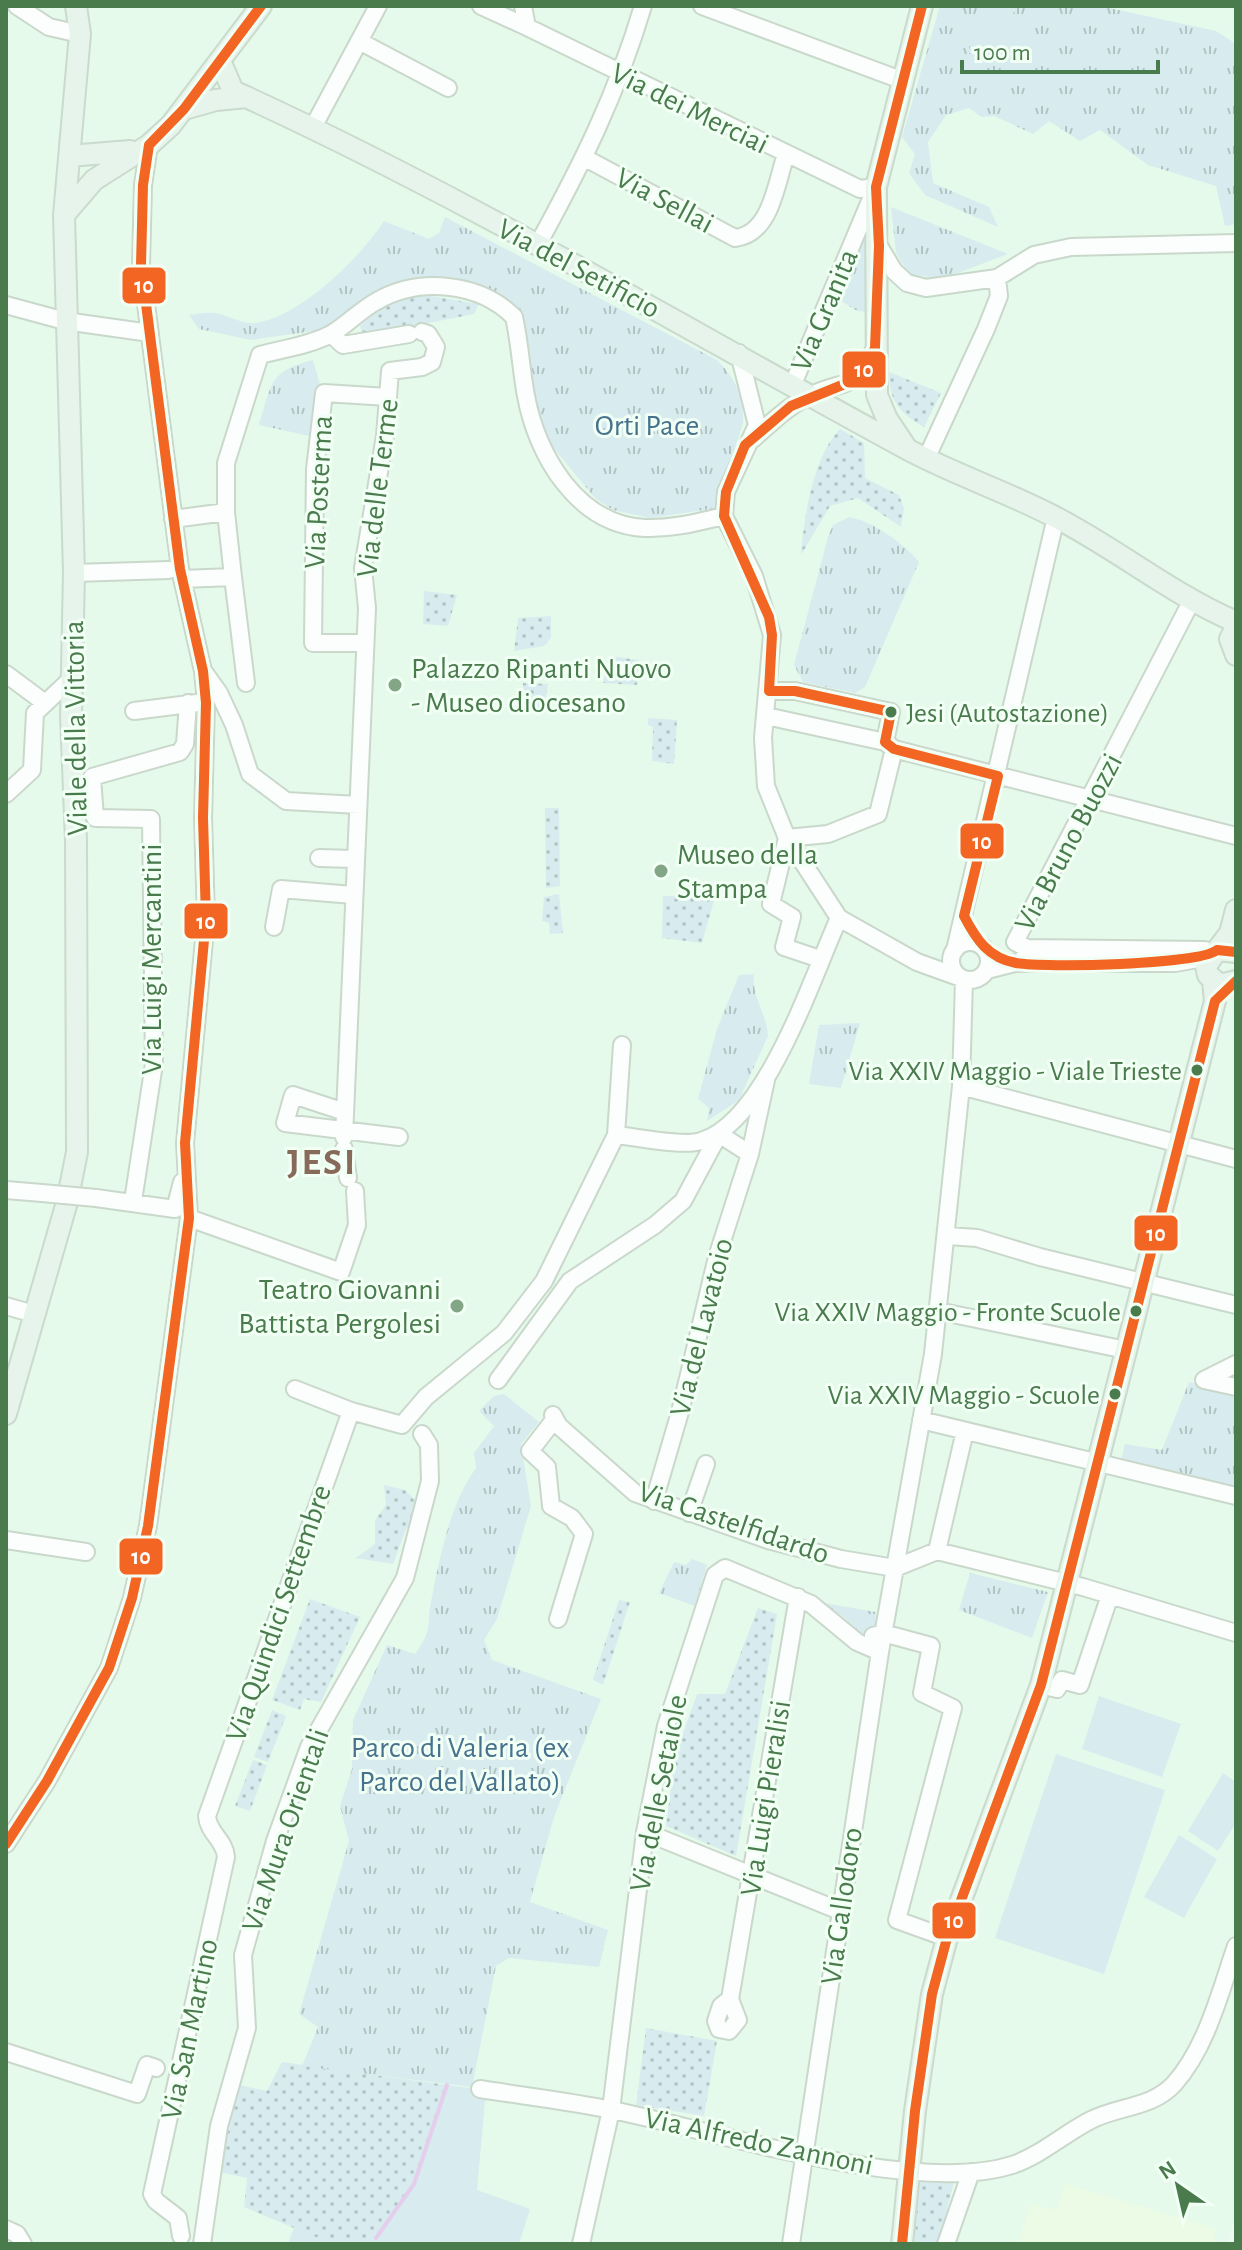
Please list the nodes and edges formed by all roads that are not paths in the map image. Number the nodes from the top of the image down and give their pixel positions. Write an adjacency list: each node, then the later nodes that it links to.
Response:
1 (17, 6): 12 (street)
2 (76, 6): 12 (main road)
3 (92, 6): 12 (main road)
4 (261, 6): 14 (main road)
5 (378, 6): 13 (street)
6 (481, 6): 11 (street, Via dei Merciai)
7 (523, 6): 11 (street)
8 (643, 6): 15 (street)
9 (702, 6): 16 (street)
10 (922, 6): 16 (main road, Via Granita)
11 (527, 27): 15 (street, Via dei Merciai)
12 (80, 34): 23 (main road, Viale della Vittoria)
13 (359, 41): 17 (street); 20 (street)
14 (221, 63): 18 (main road, Via del Setificio); 19 (main road)
15 (622, 76): 22 (street, Via dei Merciai); 24 (street)
16 (901, 80): 27 (main road, Via Granita)
17 (448, 88)
18 (247, 97): 19 (main road); 20 (main road, Via del Setificio)
19 (184, 109): 21 (main road)
20 (312, 129): 30 (main road, Via del Setificio)
21 (149, 145): 23 (main road); 25 (main road); 26 (street)
22 (786, 154): 24 (street, Via Sellai); 27 (street, Via dei Merciai)
23 (69, 156): 28 (main road, Viale della Vittoria)
24 (585, 158): 30 (street)
25 (122, 161): 26 (street); 28 (main road)
26 (144, 172): 35 (street)
27 (876, 187): 31 (main road); 39 (street, Via Granita)
28 (64, 215): 34 (main road, Viale della Vittoria)
29 (1236, 243): 32 (street)
30 (537, 246): 38 (main road, Via del Setificio)
31 (879, 246): 32 (street); 37 (main road)
32 (997, 278): 43 (street)
33 (6, 305): 34 (street)
34 (65, 321): 35 (street); 48 (main road, Viale della Vittoria)
35 (150, 333): 47 (street)
36 (331, 334): 40 (street, Via delle Terme); 44 (street); 45 (street)
37 (875, 348): 39 (street); 42 (main road)
38 (739, 353): 39 (main road, Via del Setificio); 41 (street)
39 (802, 389): 41 (street); 42 (main road, Via del Setificio)
40 (388, 397): 54 (street, Via delle Terme); 54 (street, Via Posterma)
41 (745, 445): 45 (street)
42 (907, 449): 43 (main road, Via del Setificio)
43 (926, 459): 46 (main road, Via del Setificio)
44 (226, 512): 47 (street); 50 (street)
45 (724, 516): 59 (street)
46 (1056, 517): 52 (main road, Via del Setificio); 66 (street)
47 (173, 519): 49 (street)
48 (74, 573): 49 (street); 57 (main road, Viale della Vittoria)
49 (176, 574): 50 (street); 55 (street)
50 (233, 577): 58 (street)
51 (1236, 600): 52 (main road)
52 (1204, 608): 53 (main road); 68 (street, Via Bruno Buozzi)
53 (1235, 636)
54 (364, 641): 69 (street, Via delle Terme)
55 (203, 671): 62 (street); 69 (street)
56 (6, 674): 60 (street)
57 (72, 678): 60 (street); 106 (main road, Viale della Vittoria)
58 (246, 683)
59 (769, 691): 64 (street); 65 (street)
60 (45, 703): 67 (street)
61 (188, 703): 62 (street); 63 (street); 99 (street, Via Luigi Mercantini)
62 (206, 703): 100 (street)
63 (134, 711)
64 (766, 716): 65 (street); 71 (street)
65 (890, 745): 66 (street); 71 (street)
66 (998, 776): 68 (street); 76 (street)
67 (6, 794)
68 (1092, 799): 70 (street); 81 (street, Via Bruno Buozzi)
69 (358, 808): 73 (street, Via delle Terme)
70 (1236, 836)
71 (787, 838): 77 (street); 82 (street)
72 (319, 858): 73 (street)
73 (354, 859): 74 (street, Via delle Terme)
74 (353, 895): 78 (street); 90 (street, Via delle Terme)
75 (1236, 910): 84 (main road)
76 (964, 916): 79 (street); 80 (street)
77 (839, 918): 82 (street); 83 (street)
78 (274, 927)
79 (980, 946): 80 (street); 81 (street); 85 (street)
80 (953, 953): 83 (street); 86 (street)
81 (1021, 958): 84 (street); 84 (street); 85 (street)
82 (820, 959): 88 (street)
83 (917, 962): 86 (street)
84 (1222, 966): 95 (main road)
85 (987, 970): 86 (street)
86 (964, 979): 89 (street, Via Gallodoro)
87 (622, 1045): 92 (street)
88 (766, 1080): 91 (street); 96 (street, Via del Lavatoio)
89 (961, 1086): 95 (street); 101 (street, Via Gallodoro)
90 (346, 1107): 94 (street, Via delle Terme); 94 (street)
91 (719, 1134): 92 (street); 96 (street); 109 (street)
92 (616, 1135): 115 (street)
93 (399, 1137): 94 (street)
94 (344, 1139): 100 (street, Via delle Terme)
95 (1179, 1142): 97 (street); 102 (main road)
96 (750, 1154): 120 (street, Via del Lavatoio)
97 (1236, 1159)
98 (6, 1190): 99 (street, bridge)
99 (133, 1201): 100 (street)
100 (182, 1213): 137 (street)
101 (948, 1236): 102 (street); 105 (street, Via Gallodoro)
102 (1144, 1281): 103 (street); 107 (main road)
103 (1236, 1305)
104 (6, 1306): 106 (street)
105 (938, 1311): 107 (street); 114 (street, Via Gallodoro)
106 (34, 1314): 113 (main road, Viale della Vittoria)
107 (1126, 1350): 117 (main road)
108 (1236, 1364): 110 (street)
109 (498, 1380)
110 (1236, 1387)
111 (295, 1389): 112 (street)
112 (351, 1411): 115 (street); 135 (street, Via Quindici Settembre)
113 (6, 1414)
114 (921, 1420): 116 (street); 125 (street, Via Gallodoro)
115 (415, 1431): 153 (street, Via Mura Orientali)
116 (965, 1431): 117 (street); 123 (street)
117 (1097, 1463): 119 (street); 126 (main road)
118 (706, 1464): 121 (street)
119 (1236, 1496)
120 (654, 1501): 121 (street, Via Castelfidardo); 129 (street, Via Castelfidardo)
121 (689, 1513): 125 (street, Via Castelfidardo)
122 (6, 1540): 124 (street)
123 (937, 1551): 125 (street); 126 (street)
124 (86, 1552)
125 (895, 1568): 130 (street, Via Gallodoro)
126 (1068, 1583): 127 (street); 134 (main road)
127 (1110, 1595): 131 (street); 134 (street)
128 (798, 1597): 132 (street, Via delle Setaiole); 136 (street, Via delle Setaiole); 138 (street, Via Luigi Pieralisi)
129 (558, 1619)
130 (883, 1633): 132 (street); 133 (street, Via Gallodoro); 140 (street)
131 (1236, 1633)
132 (857, 1642): 133 (street, Via delle Setaiole)
133 (880, 1652): 139 (street, Via Gallodoro)
134 (1049, 1687): 140 (main road)
135 (207, 1816): 151 (street, Via San Martino)
136 (645, 1832): 138 (street); 146 (street, Via delle Setaiole)
137 (6, 1844)
138 (753, 1873): 139 (street); 142 (street, Via Luigi Pieralisi)
139 (840, 1911): 147 (street, Via Gallodoro)
140 (947, 1938): 148 (main road)
141 (1236, 1946): 149 (street, Via Alfredo Zannoni)
142 (730, 1999)
143 (6, 2052): 144 (street)
144 (156, 2068)
145 (480, 2089): 146 (street, Via Alfredo Zannoni)
146 (611, 2110): 147 (street, Via Alfredo Zannoni); 154 (street, Via Alfredo Zannoni)
147 (805, 2154): 148 (street, Via Alfredo Zannoni); 155 (street, Via Gallodoro)
148 (908, 2171): 149 (street, Via Alfredo Zannoni); 156 (main road)
149 (971, 2172): 157 (street)
150 (6, 2229): 152 (street)
151 (181, 2236)
152 (23, 2244)
153 (202, 2244)
154 (581, 2244)
155 (791, 2244)
156 (902, 2244)
157 (946, 2244)

